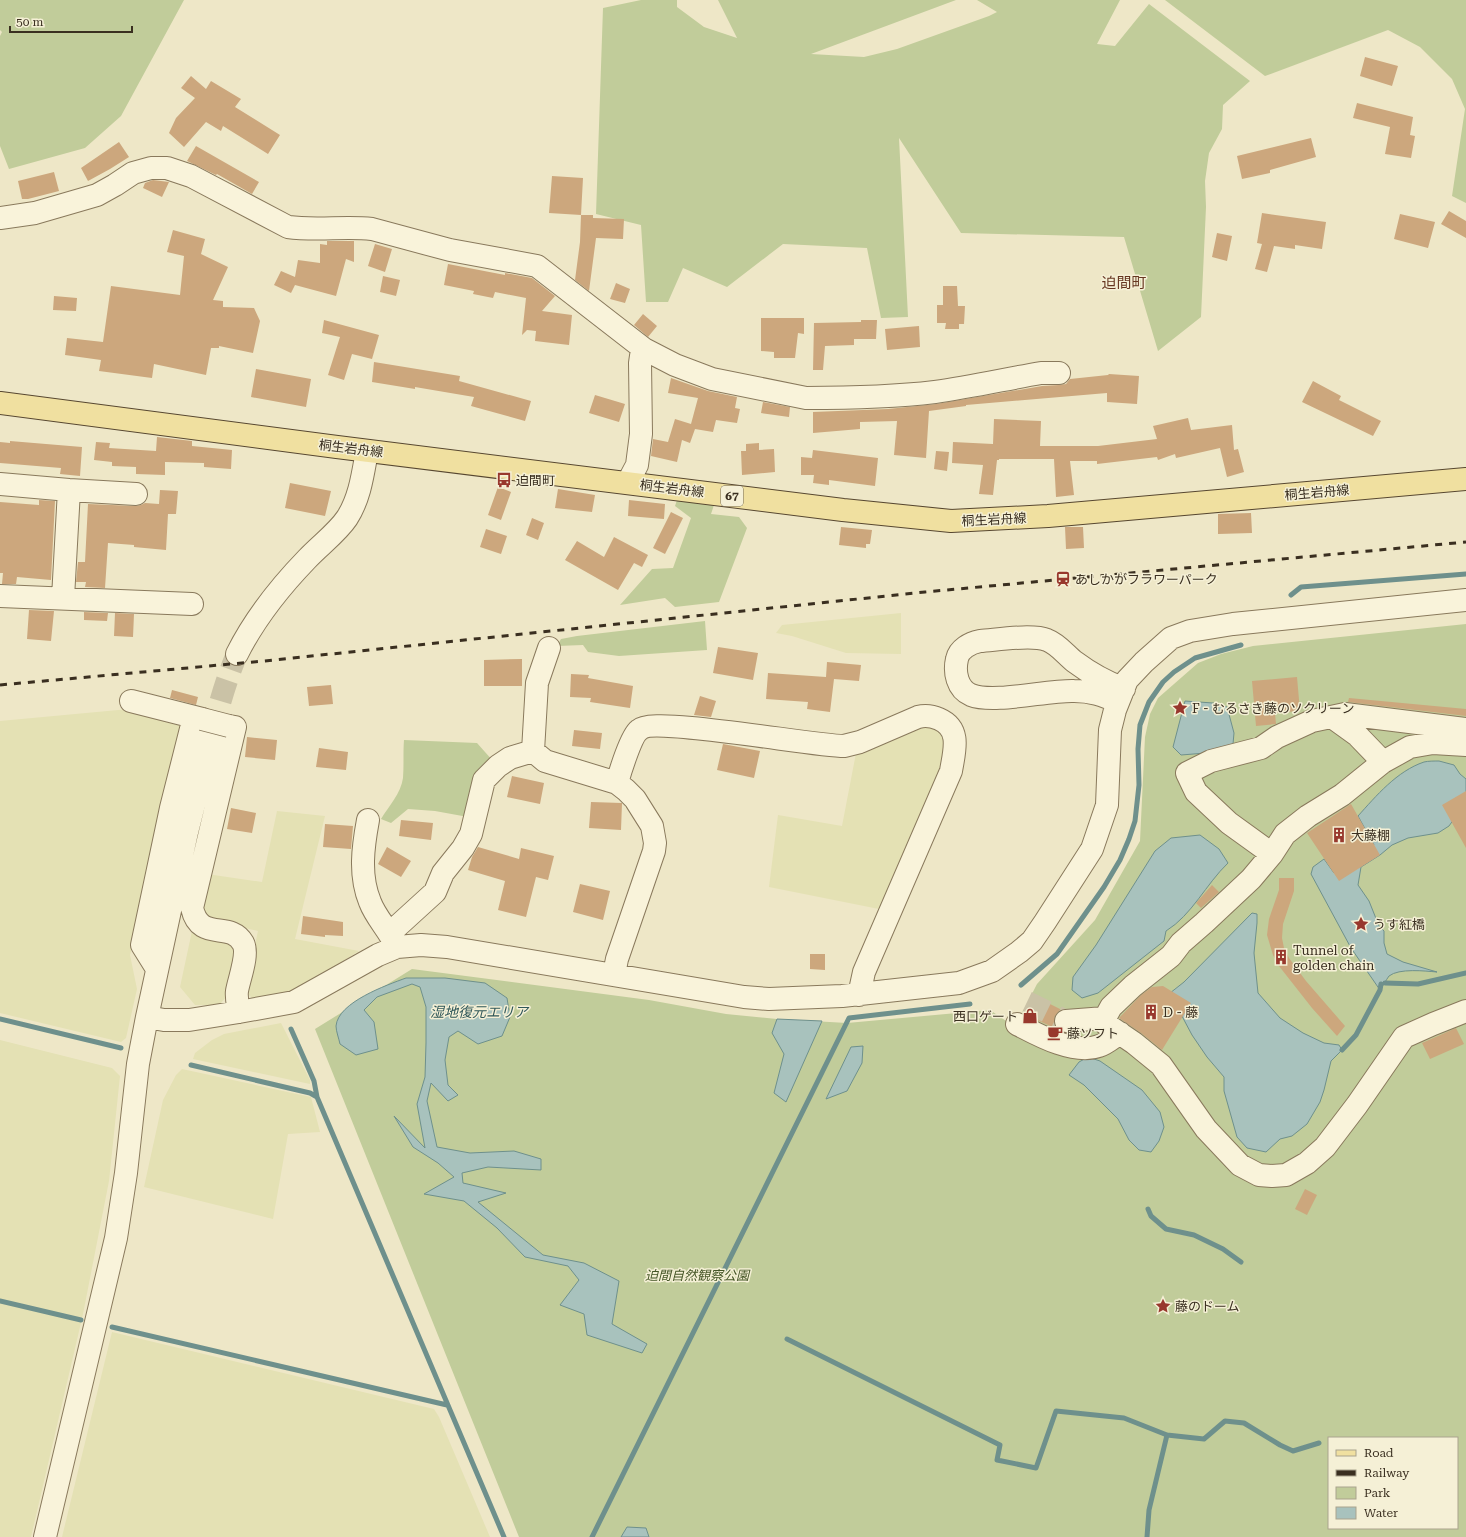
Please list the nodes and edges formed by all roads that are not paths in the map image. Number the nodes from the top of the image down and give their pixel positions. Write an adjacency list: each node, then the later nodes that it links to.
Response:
1 (0, 218): 2 (street)
2 (644, 350): 3 (street); 7 (street)
3 (1059, 373)
4 (0, 403): 5 (main road, 桐生岩舟線 / 67)
5 (367, 451): 7 (main road, 桐生岩舟線 / 67); 16 (street)
6 (1466, 479): 7 (main road, 桐生岩舟線 / 67)
7 (628, 482)
8 (0, 484): 9 (street)
9 (69, 490): 10 (street); 12 (street)
10 (136, 494)
11 (0, 596): 12 (street)
12 (63, 598): 14 (street)
13 (1466, 600): 17 (street)
14 (192, 604)
15 (549, 648): 23 (street)
16 (237, 654)
17 (1121, 695): 17 (street); 30 (street)
18 (131, 701): 20 (street)
19 (1332, 717): 21 (street); 24 (street); 27 (street)
20 (209, 724): 32 (street); 33 (street)
21 (1466, 729)
22 (1466, 745): 24 (street)
23 (533, 751): 25 (street); 28 (street)
24 (1383, 762): 27 (street)
25 (617, 783): 29 (street); 30 (street)
26 (368, 820): 28 (street)
27 (1272, 854): 34 (street)
28 (393, 940): 29 (street); 32 (street)
29 (614, 974): 30 (street)
30 (859, 995)
31 (1466, 1011): 37 (street)
32 (239, 1012): 33 (street)
33 (147, 1017): 38 (street)
34 (1105, 1018): 35 (street); 37 (street)
35 (1066, 1021)
36 (1017, 1024): 37 (street)
37 (1120, 1033)
38 (45, 1537)

